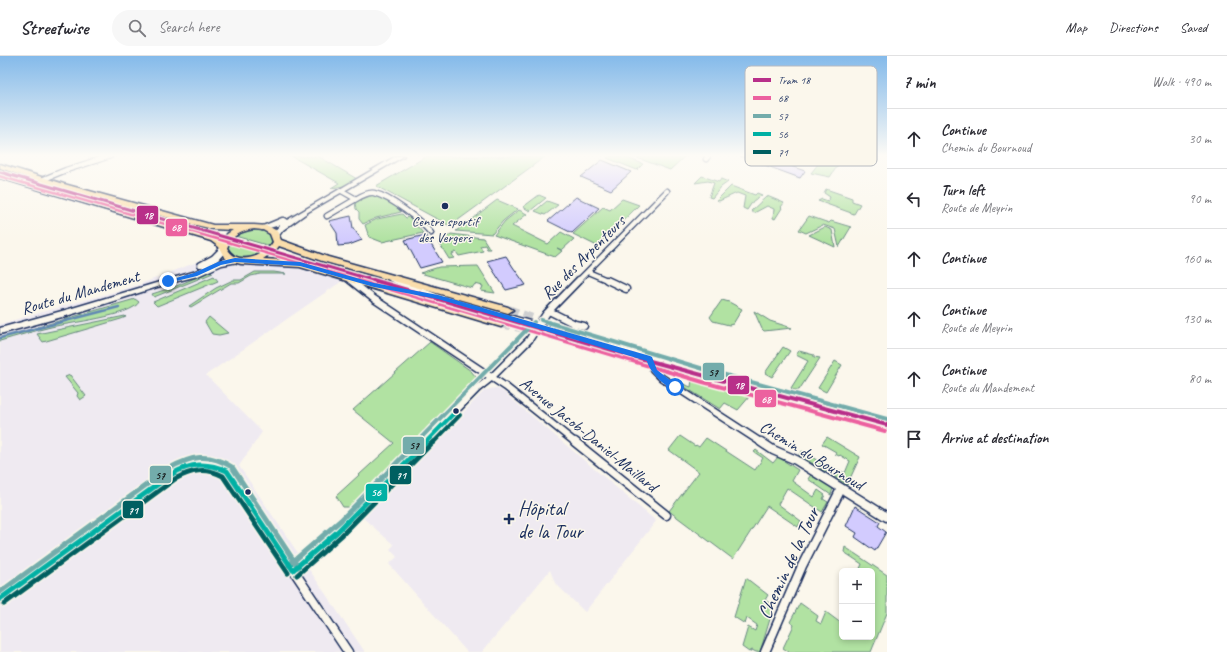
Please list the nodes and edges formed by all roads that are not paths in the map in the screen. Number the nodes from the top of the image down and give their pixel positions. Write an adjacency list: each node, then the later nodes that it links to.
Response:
1 (27, 184): 13 (main road)
2 (56, 184): 9 (main road)
3 (354, 184): 4 (main road)
4 (342, 191): 6 (street); 7 (main road)
5 (668, 192): 16 (street, Rue des Arpenteurs)
6 (356, 199): 8 (street); 11 (street)
7 (306, 211): 10 (main road); 12 (main road)
8 (327, 216)
9 (246, 228): 10 (main road); 13 (main road)
10 (262, 228): 12 (main road)
11 (430, 233)
12 (276, 238): 15 (main road); 17 (main road)
13 (223, 248): 14 (main road); 19 (main road, Route du Mandement)
14 (235, 260): 15 (main road); 19 (main road, Route du Mandement)
15 (248, 260): 18 (main road)
16 (588, 272): 21 (street); 24 (street, Rue des Arpenteurs)
17 (381, 275): 22 (street); 23 (main road)
18 (344, 277): 20 (main road); 31 (street, Avenue Jacob-Daniel-Maillard)
19 (168, 281): 28 (main road, Route du Mandement)
20 (374, 285): 22 (street); 25 (main road)
21 (626, 289)
22 (438, 297): 26 (street)
23 (508, 310)
24 (549, 311): 26 (street, Rue des Arpenteurs); 27 (street)
25 (502, 323)
26 (539, 326): 29 (street); 31 (street, Avenue Jacob-Daniel-Maillard)
27 (584, 326)
28 (0, 331)
29 (650, 359): 30 (street); 34 (street, Chemin du Bournoud)
30 (690, 370): 32 (street); 33 (street)
31 (492, 378): 35 (street, Avenue Jacob-Daniel-Maillard); 36 (street, Avenue Jacob-Daniel-Maillard)
32 (887, 422)
33 (887, 428)
34 (841, 489): 37 (street, Chemin du Bournoud); 40 (street, Chemin de la Tour)
35 (364, 504)
36 (666, 515)
37 (887, 517)
38 (0, 599): 39 (street)
39 (348, 652)
40 (765, 652)

